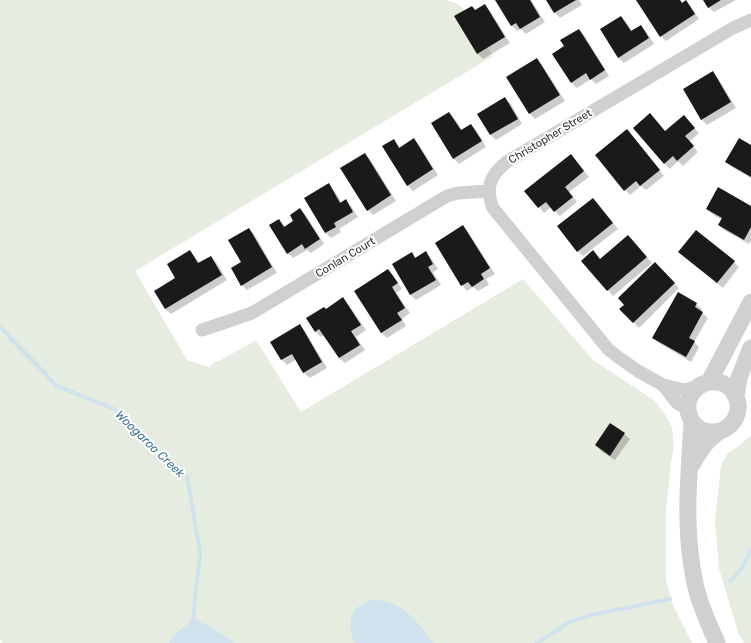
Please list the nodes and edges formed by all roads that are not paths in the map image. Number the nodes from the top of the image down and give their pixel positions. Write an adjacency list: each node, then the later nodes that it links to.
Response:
1 (751, 20): 2 (street, Christopher Street)
2 (488, 191): 4 (street, Conlan Court); 7 (street)
3 (751, 302): 6 (street)
4 (202, 330)
5 (751, 348): 8 (street)
6 (704, 384): 7 (street); 8 (street); 9 (street)
7 (663, 386): 9 (street)
8 (736, 397): 10 (street)
9 (690, 416): 10 (street); 11 (street)
10 (720, 431): 11 (street)
11 (690, 468): 12 (street)
12 (717, 643)

